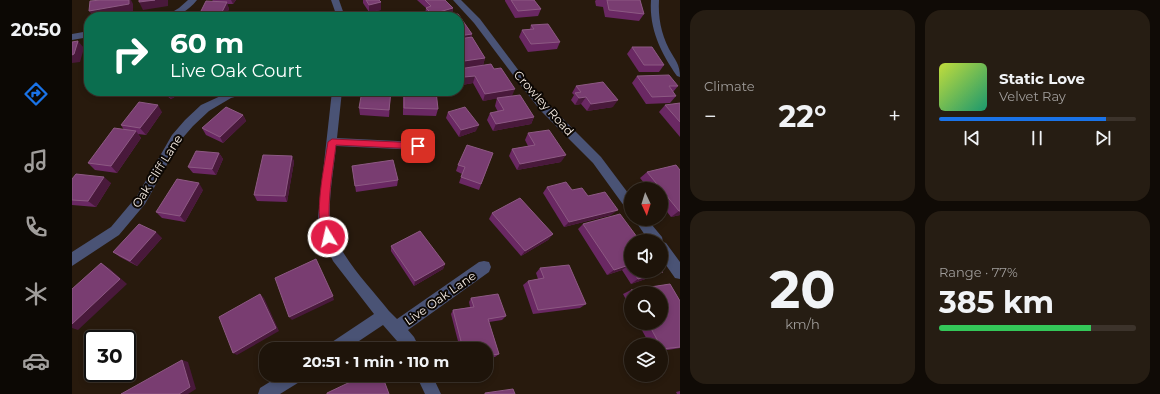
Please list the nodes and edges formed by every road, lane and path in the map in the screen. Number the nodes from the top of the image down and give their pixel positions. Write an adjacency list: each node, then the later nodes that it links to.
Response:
1 (193, 0): 5 (street)
2 (335, 0): 6 (street)
3 (457, 0): 14 (street, Crowley Road)
4 (655, 0): 9 (street)
5 (178, 12)
6 (339, 12)
7 (84, 35): 8 (street)
8 (72, 37)
9 (680, 74)
10 (228, 96): 16 (street, Oak Cliff Lane)
11 (337, 96): 12 (street, Live Oak Lane)
12 (332, 142): 13 (street); 19 (street, Live Oak Lane)
13 (418, 146)
14 (624, 197)
15 (668, 257): 18 (street)
16 (72, 260)
17 (484, 267): 20 (street, Live Oak Lane)
18 (680, 273)
19 (384, 316): 20 (street, Live Oak Lane); 21 (street)
20 (396, 329): 22 (street, Live Oak Lane)
21 (345, 342)
22 (409, 342)
23 (284, 382): 25 (street)
24 (427, 382): 26 (street)
25 (266, 394)
26 (433, 394)

